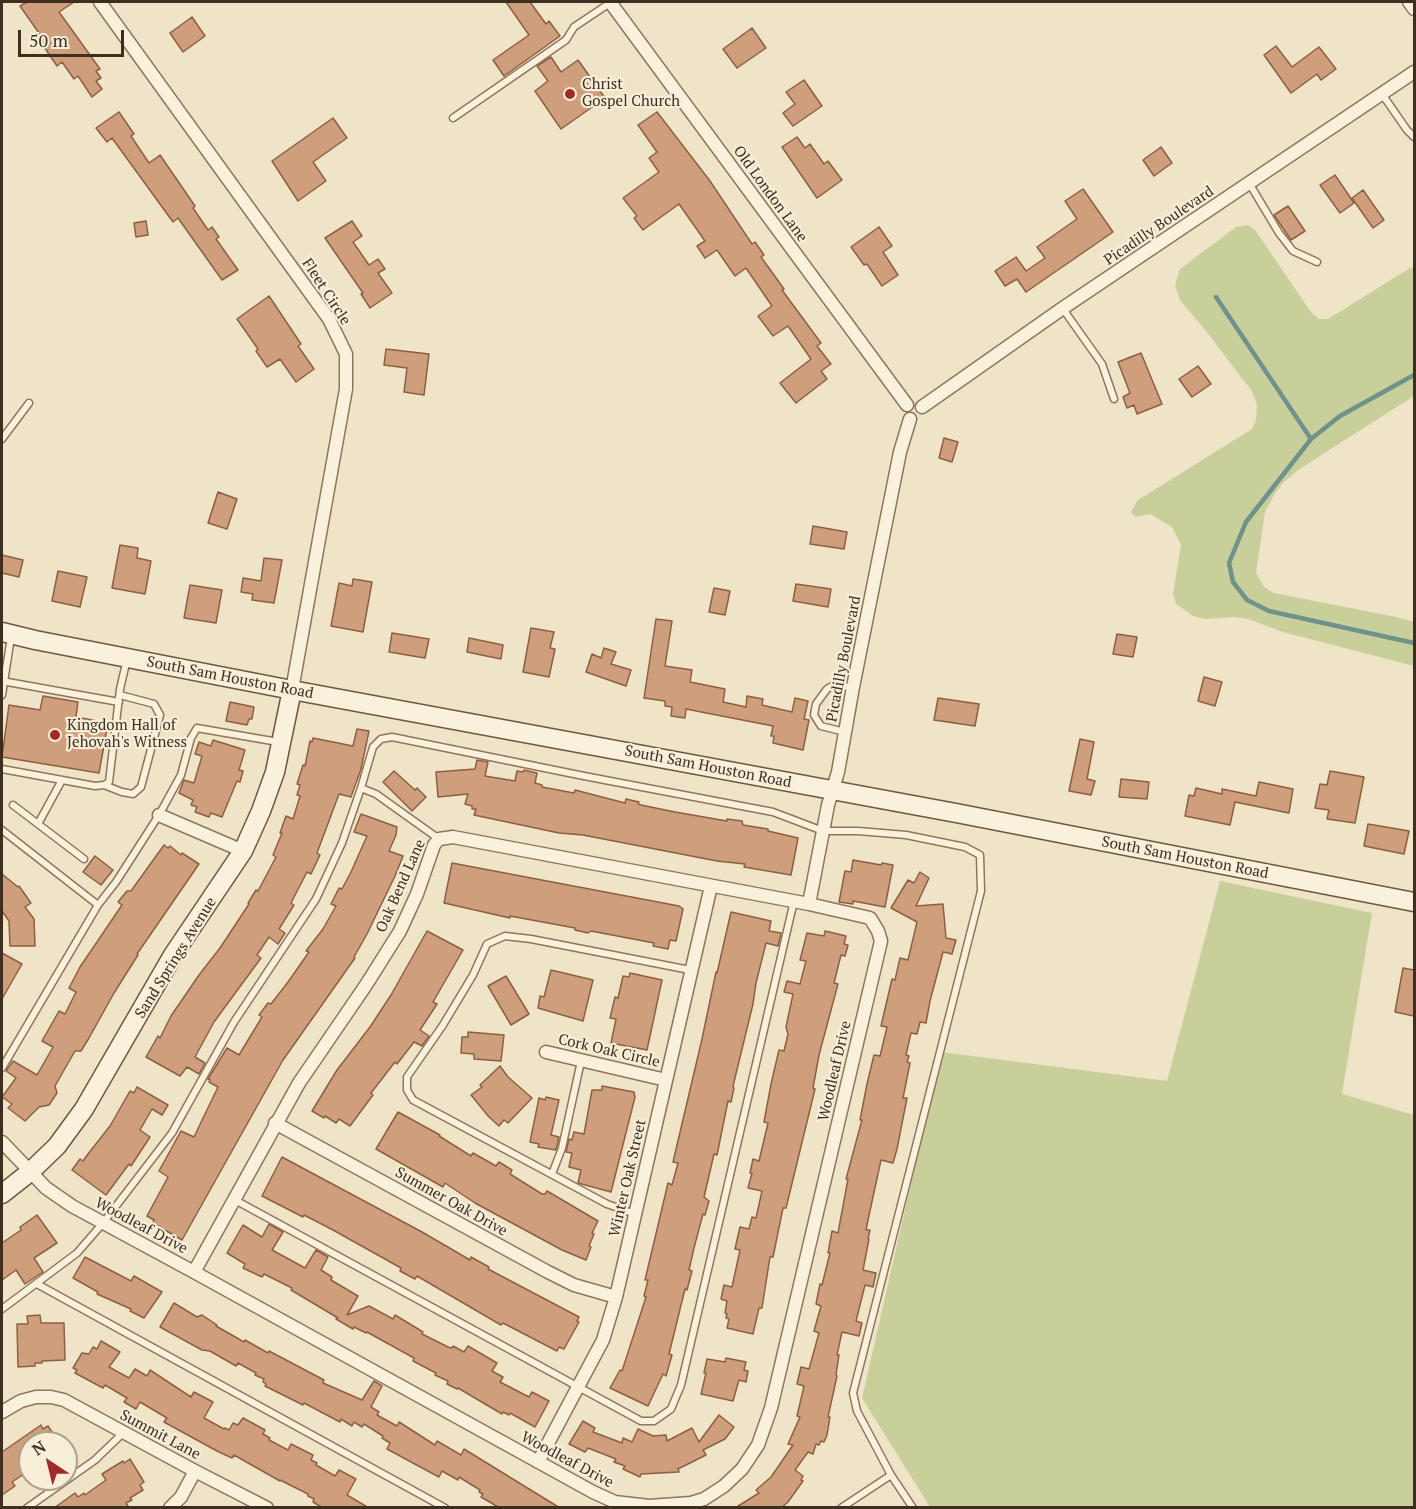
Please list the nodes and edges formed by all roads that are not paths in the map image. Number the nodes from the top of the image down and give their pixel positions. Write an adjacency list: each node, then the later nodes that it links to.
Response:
1 (100, 2): 22 (street, Fleet Circle)
2 (610, 2): 7 (lane); 14 (street, Old London Lane)
3 (1409, 2): 4 (street)
4 (1414, 9)
5 (1414, 72): 6 (street, Picadilly Boulevard)
6 (1382, 94): 8 (lane); 9 (street, Picadilly Boulevard)
7 (453, 118)
8 (1414, 137)
9 (1249, 183): 10 (lane); 11 (street, Picadilly Boulevard)
10 (1317, 262)
11 (1063, 308): 12 (lane); 15 (street, Picadilly Boulevard)
12 (1114, 399)
13 (29, 403): 17 (lane)
14 (907, 405): 15 (street); 16 (street)
15 (922, 407): 16 (street)
16 (910, 419): 21 (street, Picadilly Boulevard)
17 (2, 439)
18 (7, 633): 19 (street, South Sam Houston Road); 20 (lane)
19 (127, 659): 22 (street, South Sam Houston Road); 24 (lane)
20 (3, 681): 23 (lane); 24 (lane)
21 (853, 687): 25 (street, Picadilly Boulevard); 25 (lane)
22 (292, 690): 26 (street, Sand Springs Avenue); 31 (street, South Sam Houston Road)
23 (2, 695)
24 (119, 698): 29 (lane); 29 (lane)
25 (846, 733): 31 (street, Picadilly Boulevard)
26 (281, 743): 33 (lane); 38 (street, Sand Springs Avenue)
27 (2, 769): 28 (lane)
28 (62, 780): 29 (lane); 34 (lane)
29 (104, 785)
30 (361, 788): 36 (lane); 37 (lane); 58 (lane)
31 (834, 791): 36 (street, Picadilly Boulevard); 42 (street, South Sam Houston Road)
32 (14, 805): 34 (lane)
33 (159, 815): 38 (street); 44 (lane)
34 (38, 824): 39 (lane)
35 (2, 830): 44 (lane)
36 (823, 831): 43 (street, Picadilly Boulevard); 68 (lane)
37 (439, 839): 40 (street, Oak Bend Lane); 51 (street, Oak Bend Lane)
38 (243, 851): 53 (street, Sand Springs Avenue)
39 (84, 860)
40 (711, 886): 41 (street, Oak Bend Lane); 46 (street, Winter Oak Street)
41 (794, 901): 43 (street, Oak Bend Lane); 63 (lane)
42 (1414, 902)
43 (809, 904): 45 (street, Oak Bend Lane)
44 (98, 905): 49 (lane)
45 (878, 931): 66 (street, Woodleaf Drive)
46 (690, 970): 50 (street, Winter Oak Street); 54 (lane)
47 (546, 1052): 48 (street, Cork Oak Circle)
48 (581, 1061): 50 (street, Cork Oak Circle); 54 (lane)
49 (2, 1068)
50 (666, 1080): 57 (street, Winter Oak Street)
51 (275, 1123): 56 (street, Oak Bend Lane); 61 (street, Summer Oak Drive)
52 (2, 1142): 53 (street, Woodleaf Drive)
53 (30, 1172): 55 (street, Sand Springs Avenue); 58 (street, Woodleaf Drive)
54 (552, 1174): 57 (lane)
55 (2, 1194)
56 (235, 1200): 59 (street, Oak Bend Lane); 63 (lane)
57 (635, 1214): 61 (street, Winter Oak Street)
58 (103, 1223): 59 (street, Woodleaf Drive); 60 (lane)
59 (195, 1272): 66 (street, Woodleaf Drive)
60 (37, 1284): 62 (lane); 72 (lane)
61 (616, 1297): 63 (street, Winter Oak Street)
62 (2, 1309)
63 (579, 1387): 66 (street, Winter Oak Street)
64 (2, 1412): 65 (street, Summit Lane)
65 (123, 1432): 67 (street, Summit Lane); 69 (lane)
66 (538, 1462)
67 (195, 1471): 70 (street); 71 (street, Summit Lane)
68 (891, 1475): 73 (lane); 74 (lane)
69 (27, 1508)
70 (170, 1508)
71 (267, 1508)
72 (445, 1508)
73 (841, 1508)
74 (913, 1508)

